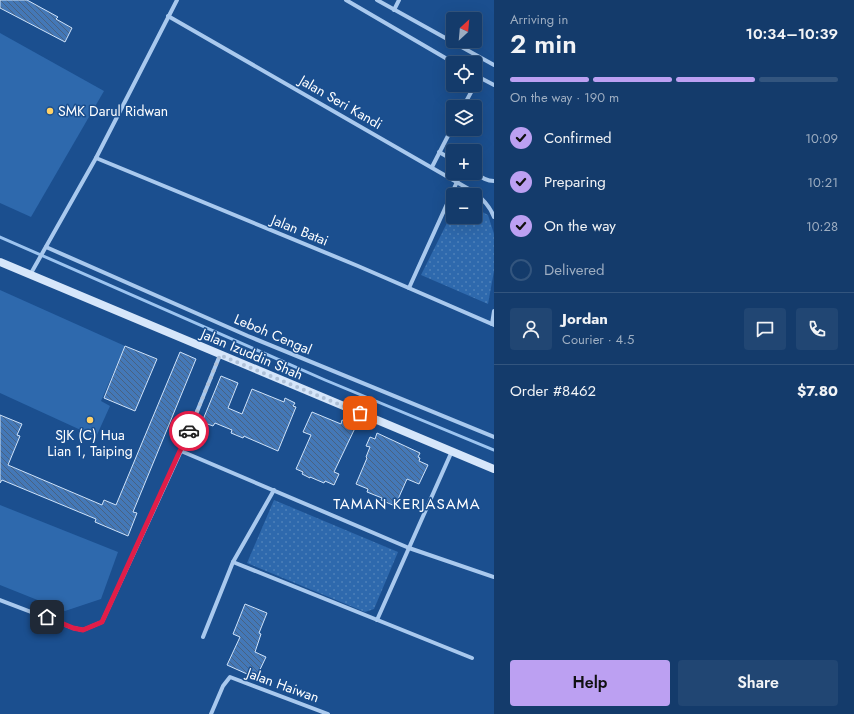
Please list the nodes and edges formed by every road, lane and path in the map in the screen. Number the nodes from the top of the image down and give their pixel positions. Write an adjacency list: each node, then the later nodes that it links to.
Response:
1 (177, 0): 6 (street)
2 (346, 0): 7 (street)
3 (377, 0): 5 (street)
4 (399, 0): 5 (street)
5 (394, 10): 8 (street)
6 (168, 16): 14 (street); 15 (street, Jalan Seri Kandi)
7 (446, 58)
8 (494, 65)
9 (482, 79): 10 (street)
10 (494, 85)
11 (448, 136): 12 (street)
12 (439, 152): 13 (street); 15 (street)
13 (446, 156)
14 (96, 158): 20 (street); 23 (street, Jalan Batai)
15 (432, 167): 18 (street, Jalan Seri Kandi)
16 (482, 177): 17 (street)
17 (494, 181)
18 (456, 182): 19 (street, Jalan Seri Kandi); 23 (street)
19 (494, 217)
20 (45, 249): 22 (street); 27 (street, Leboh Cengal)
21 (0, 262): 22 (main road, Jalan Izuddin Shah)
22 (30, 275): 26 (main road, Jalan Izuddin Shah)
23 (409, 288): 25 (street, Jalan Batai)
24 (494, 310): 25 (street)
25 (493, 325)
26 (220, 355): 28 (street); 29 (main road, Jalan Izuddin Shah)
27 (494, 437)
28 (181, 451): 31 (street); 35 (street)
29 (452, 451): 30 (main road, Jalan Izuddin Shah); 32 (street)
30 (494, 469)
31 (274, 490): 32 (street); 33 (street)
32 (409, 548): 34 (street); 36 (street)
33 (233, 562): 36 (street); 37 (street)
34 (494, 577)
35 (0, 600)
36 (377, 620): 38 (street)
37 (203, 637)
38 (472, 658)
39 (211, 714): 40 (street, Jalan Haiwan)
40 (328, 714)

